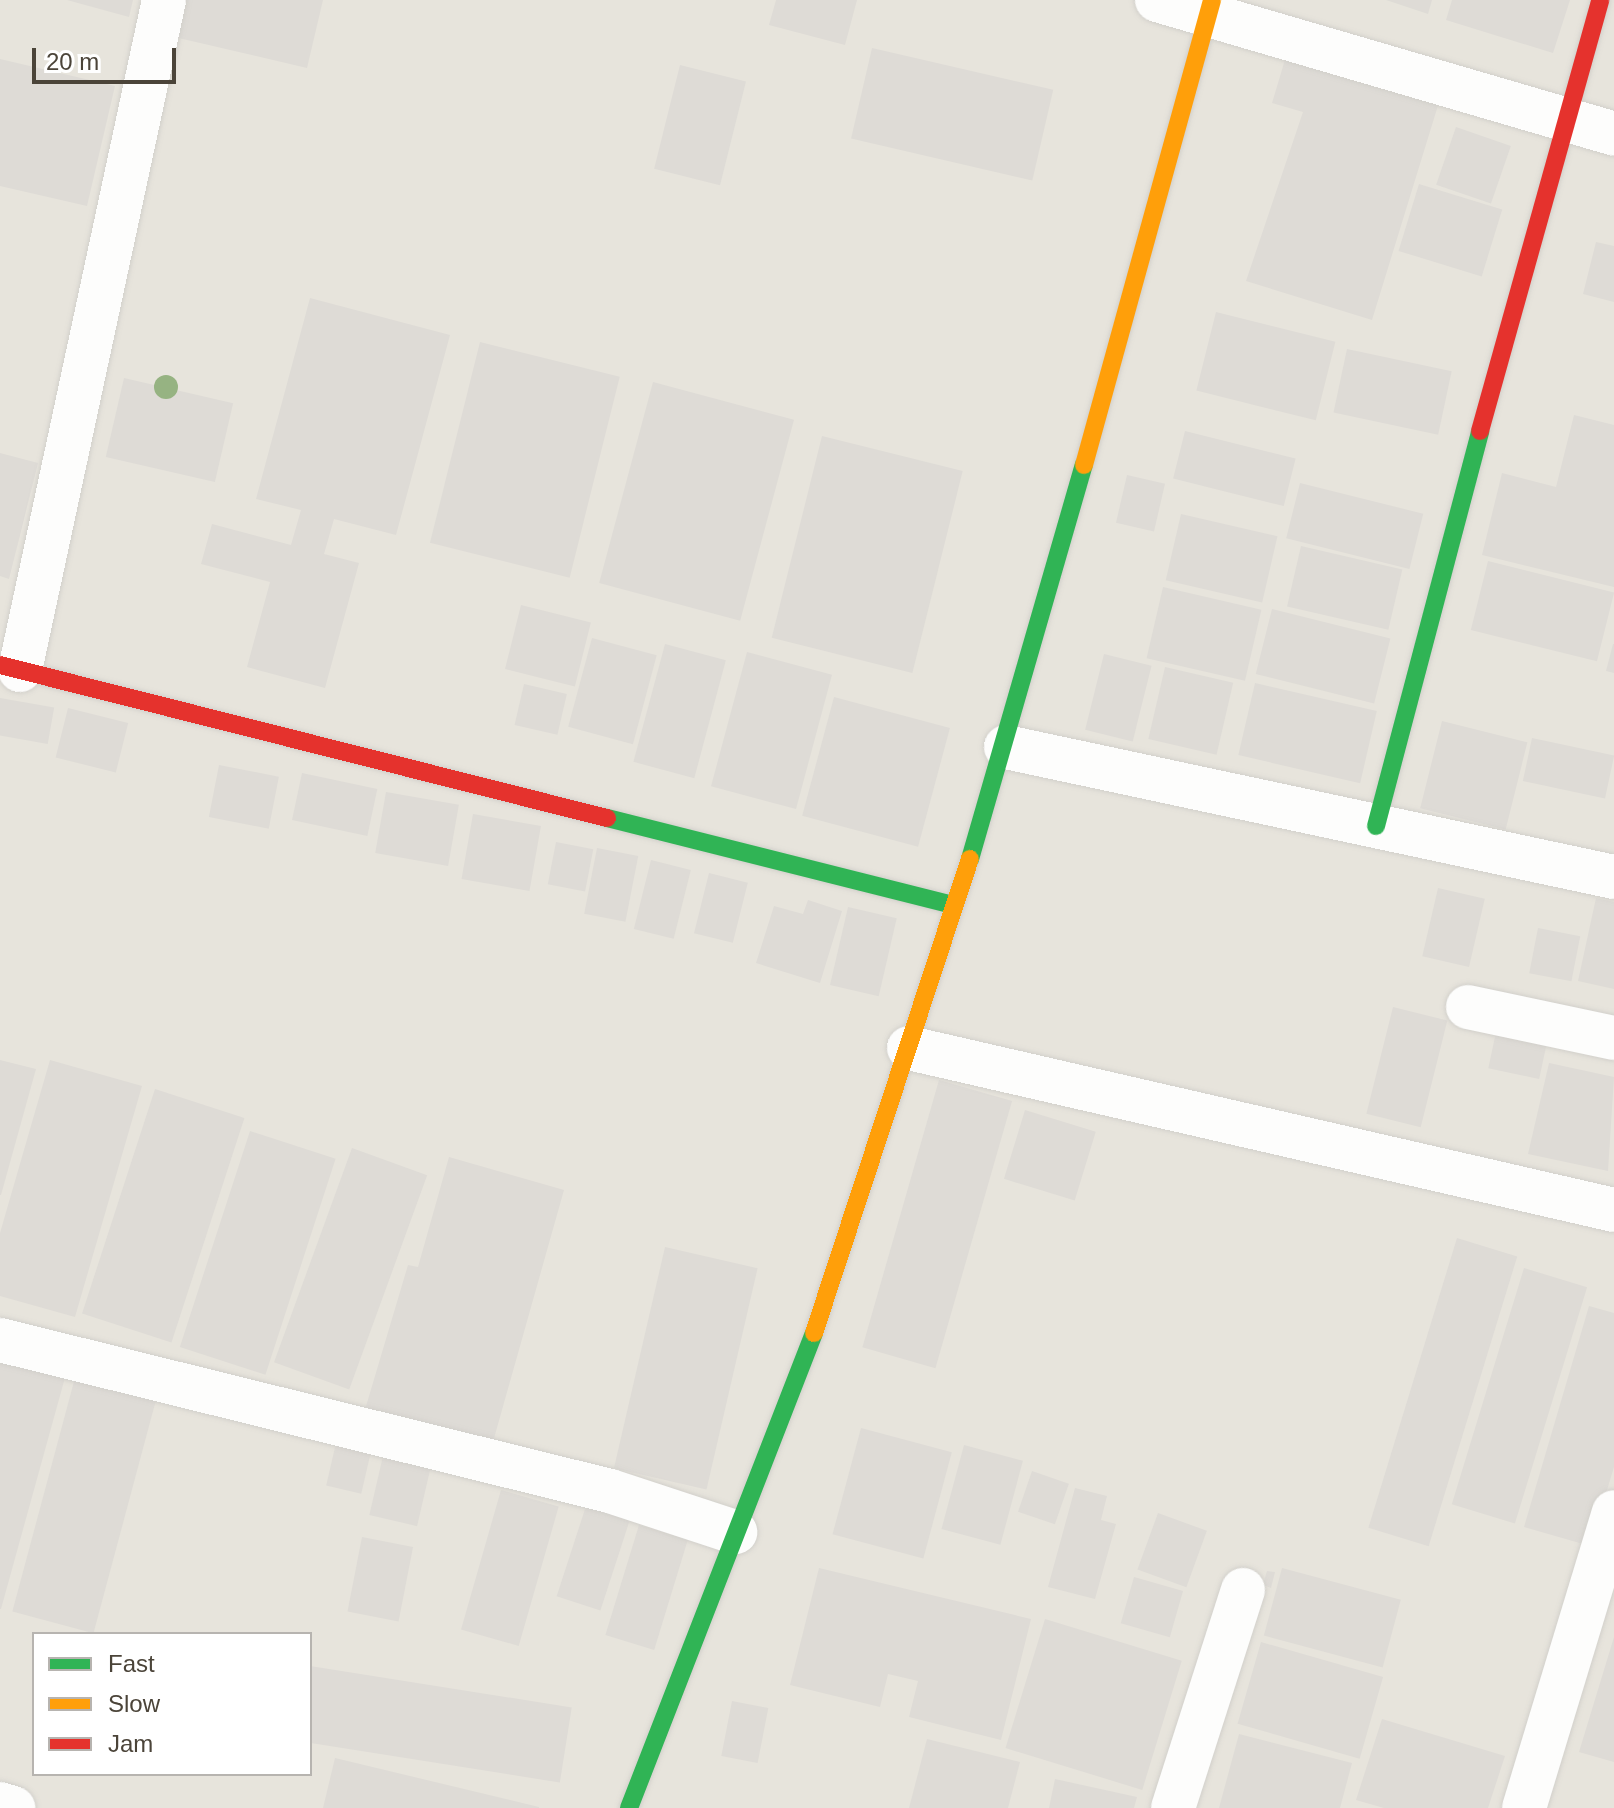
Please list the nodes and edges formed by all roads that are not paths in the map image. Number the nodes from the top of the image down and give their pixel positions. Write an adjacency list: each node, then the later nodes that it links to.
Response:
1 (164, 0): 7 (street)
2 (1157, 0): 4 (street)
3 (1600, 0): 5 (street)
4 (1211, 7): 5 (street); 8 (street)
5 (1561, 120): 6 (street); 9 (street)
6 (1614, 134)
7 (10, 668): 11 (street)
8 (1006, 747): 9 (street); 11 (street)
9 (1376, 826): 10 (street)
10 (1614, 877)
11 (954, 905): 14 (street)
12 (1468, 1007): 13 (street)
13 (1614, 1038)
14 (909, 1048): 15 (street); 18 (street)
15 (1614, 1210)
16 (0, 1340): 18 (street)
17 (1614, 1512): 19 (street)
18 (735, 1532): 23 (street)
19 (1606, 1570): 25 (street)
20 (1243, 1590): 24 (street)
21 (0, 1804): 22 (street)
22 (13, 1808)
23 (629, 1808)
24 (1173, 1808)
25 (1524, 1808)

